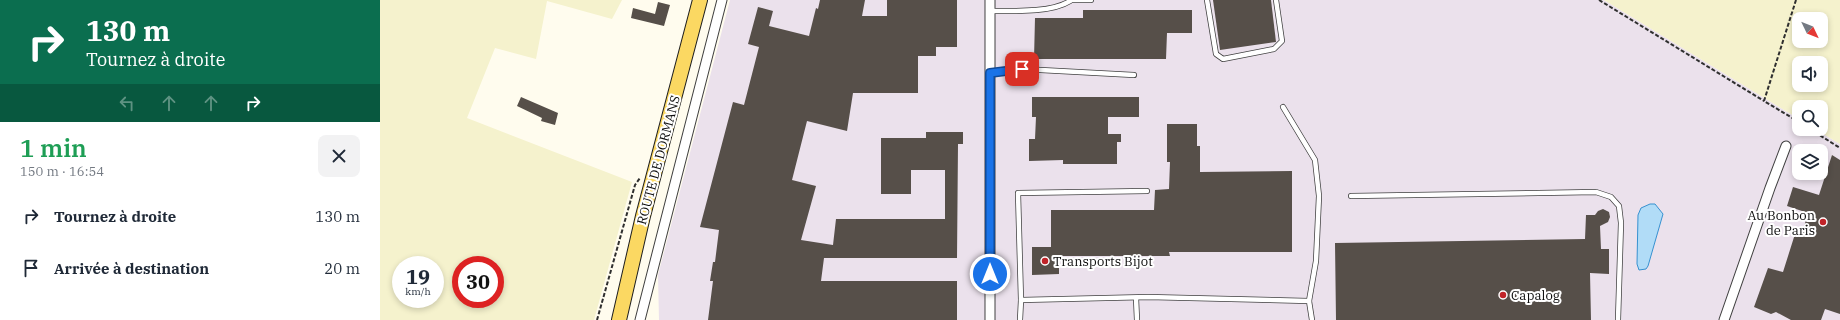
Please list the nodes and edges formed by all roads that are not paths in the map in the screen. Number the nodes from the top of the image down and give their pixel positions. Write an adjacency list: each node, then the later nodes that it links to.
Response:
1 (700, 0): 18 (main road, ROUTE DE DORMANS)
2 (722, 0): 19 (street)
3 (990, 0): 8 (street)
4 (1091, 0): 7 (lane)
5 (1207, 0): 6 (lane)
6 (1276, 0)
7 (1070, 1): 8 (lane)
8 (990, 11): 9 (street)
9 (990, 73): 10 (lane); 20 (street)
10 (1134, 75)
11 (1283, 107): 17 (lane)
12 (1786, 146): 25 (street)
13 (1147, 191): 16 (lane)
14 (1351, 196): 24 (lane)
15 (1136, 298): 16 (lane); 17 (lane); 22 (lane)
16 (1021, 300): 21 (lane)
17 (1309, 301): 23 (lane)
18 (619, 320)
19 (640, 320)
20 (990, 320)
21 (1020, 320)
22 (1137, 320)
23 (1312, 320)
24 (1618, 320)
25 (1724, 320)

